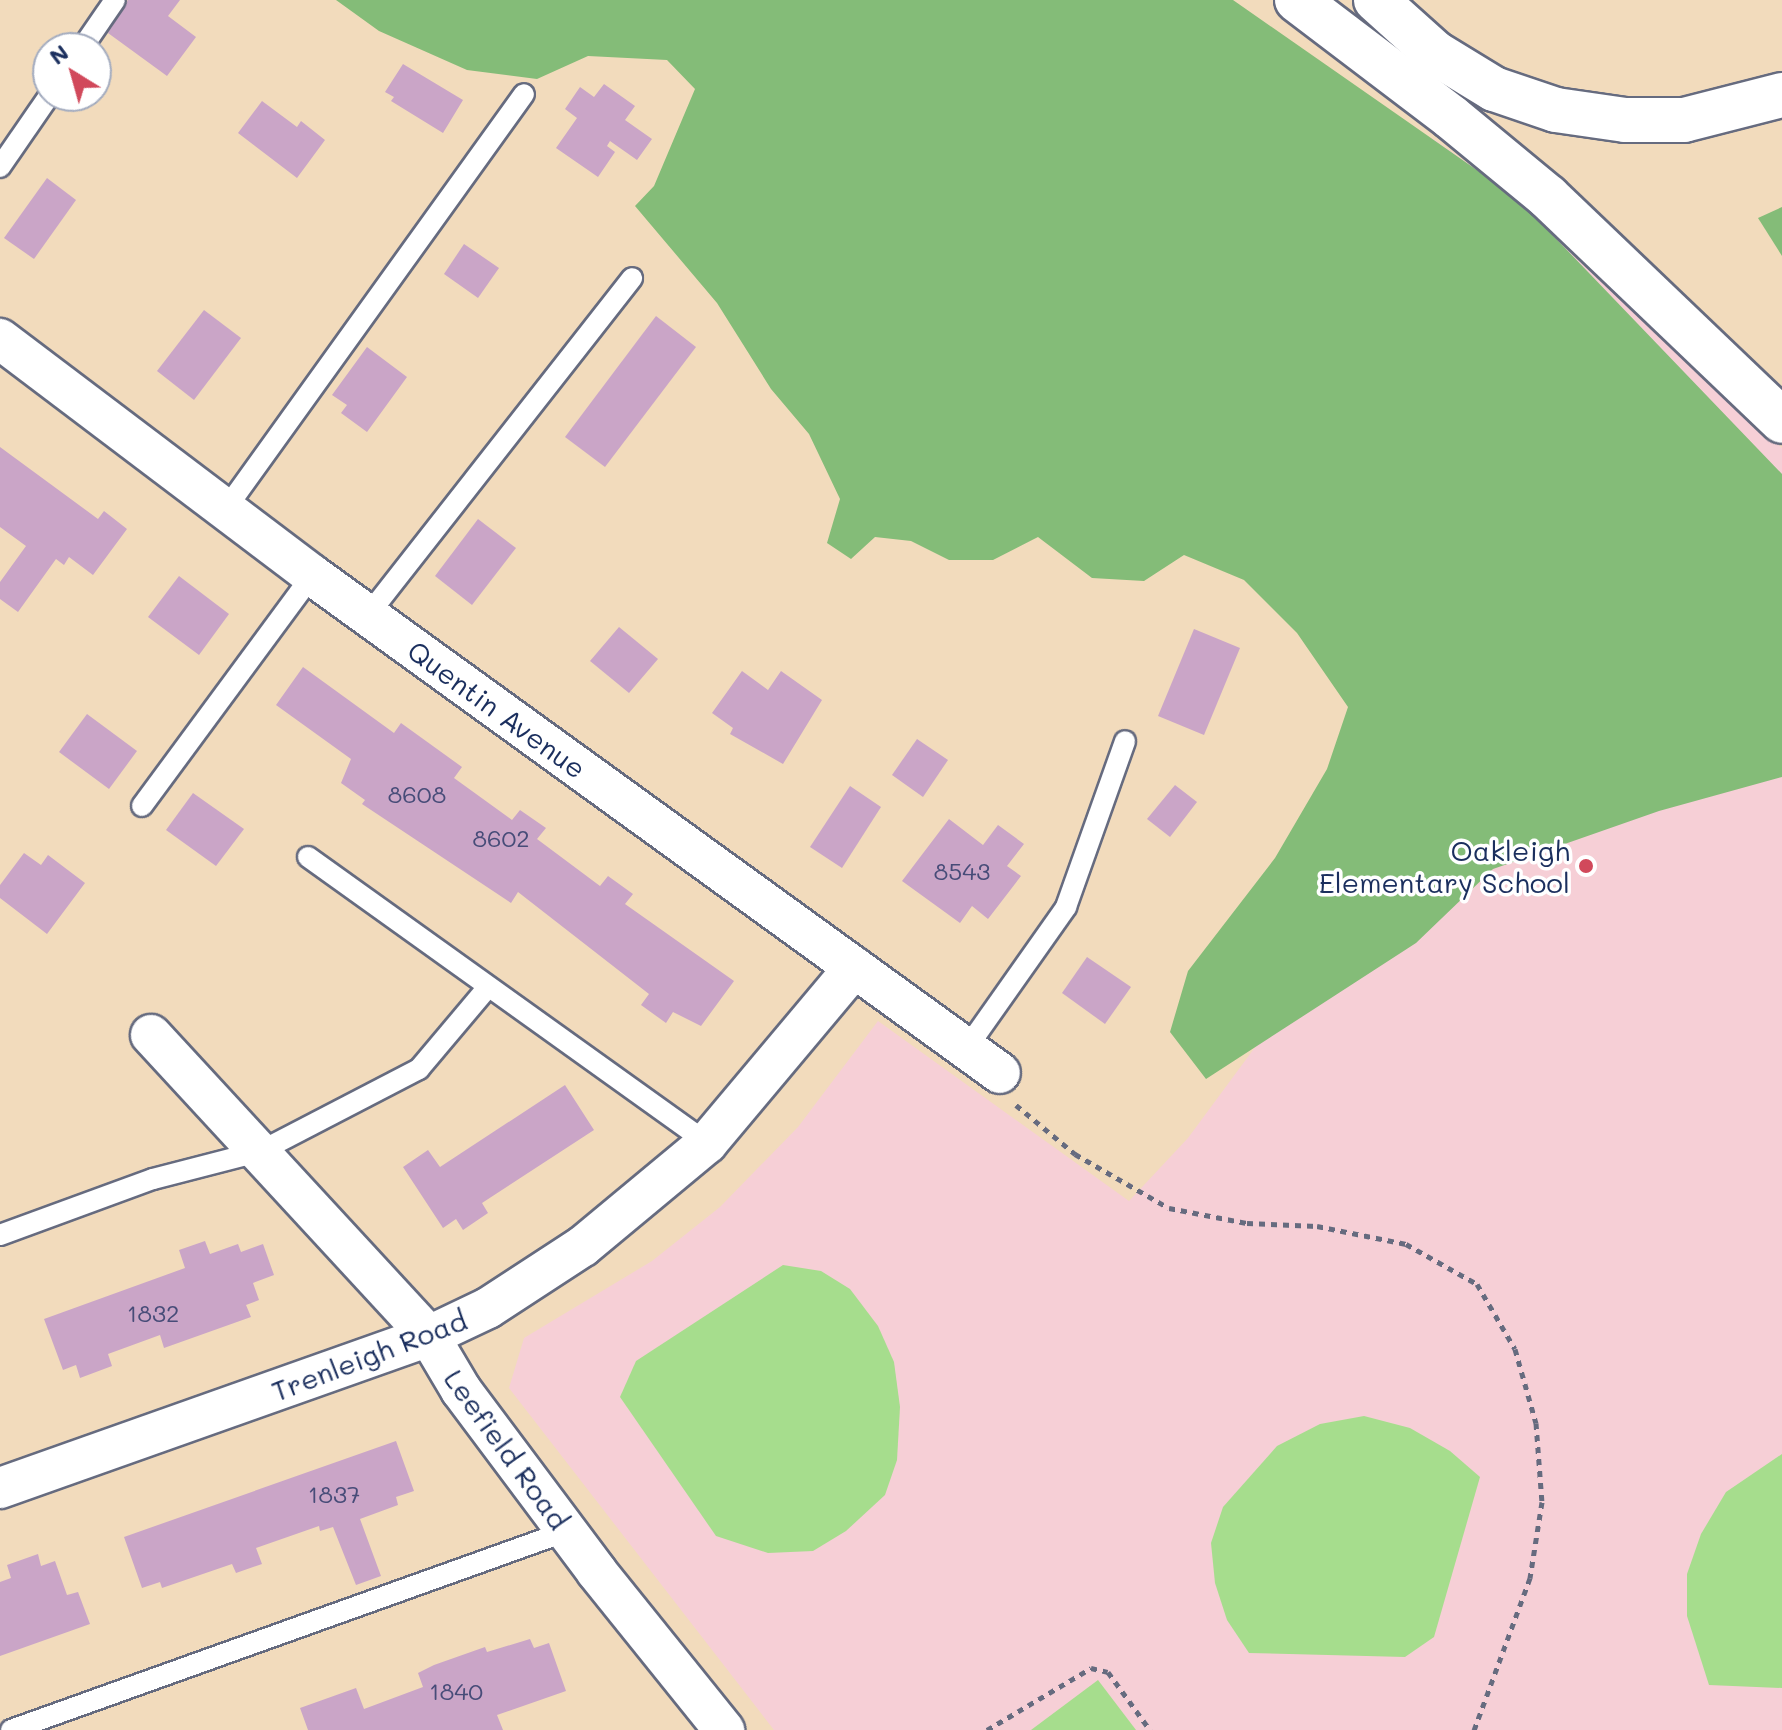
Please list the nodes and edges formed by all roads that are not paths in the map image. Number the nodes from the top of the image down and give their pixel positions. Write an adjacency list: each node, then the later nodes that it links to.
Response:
1 (115, 0): 4 (lane)
2 (1297, 0): 11 (highway)
3 (1376, 0): 6 (highway)
4 (93, 32)
5 (524, 94): 12 (lane)
6 (1782, 95)
7 (38, 112): 8 (lane)
8 (0, 167)
9 (632, 278): 14 (lane)
10 (0, 339): 12 (street, Quentin Avenue)
11 (1782, 421)
12 (225, 510): 13 (street, Quentin Avenue)
13 (312, 575): 14 (street, Quentin Avenue); 16 (lane)
14 (368, 615): 18 (street, Quentin Avenue)
15 (1125, 741): 21 (lane)
16 (142, 806)
17 (308, 857): 19 (lane)
18 (854, 968): 21 (street, Quentin Avenue); 23 (street, Trenleigh Road)
19 (488, 987): 23 (lane); 24 (lane)
20 (151, 1035): 24 (street, Leefield Road)
21 (966, 1049): 22 (street, Quentin Avenue)
22 (1007, 1088)
23 (707, 1143): 26 (street, Trenleigh Road)
24 (261, 1151): 25 (lane); 26 (street, Leefield Road)
25 (0, 1235)
26 (429, 1336): 27 (street, Trenleigh Road); 28 (street, Leefield Road)
27 (0, 1488)
28 (567, 1531): 29 (lane); 30 (street, Leefield Road)
29 (11, 1730)
30 (724, 1730)

